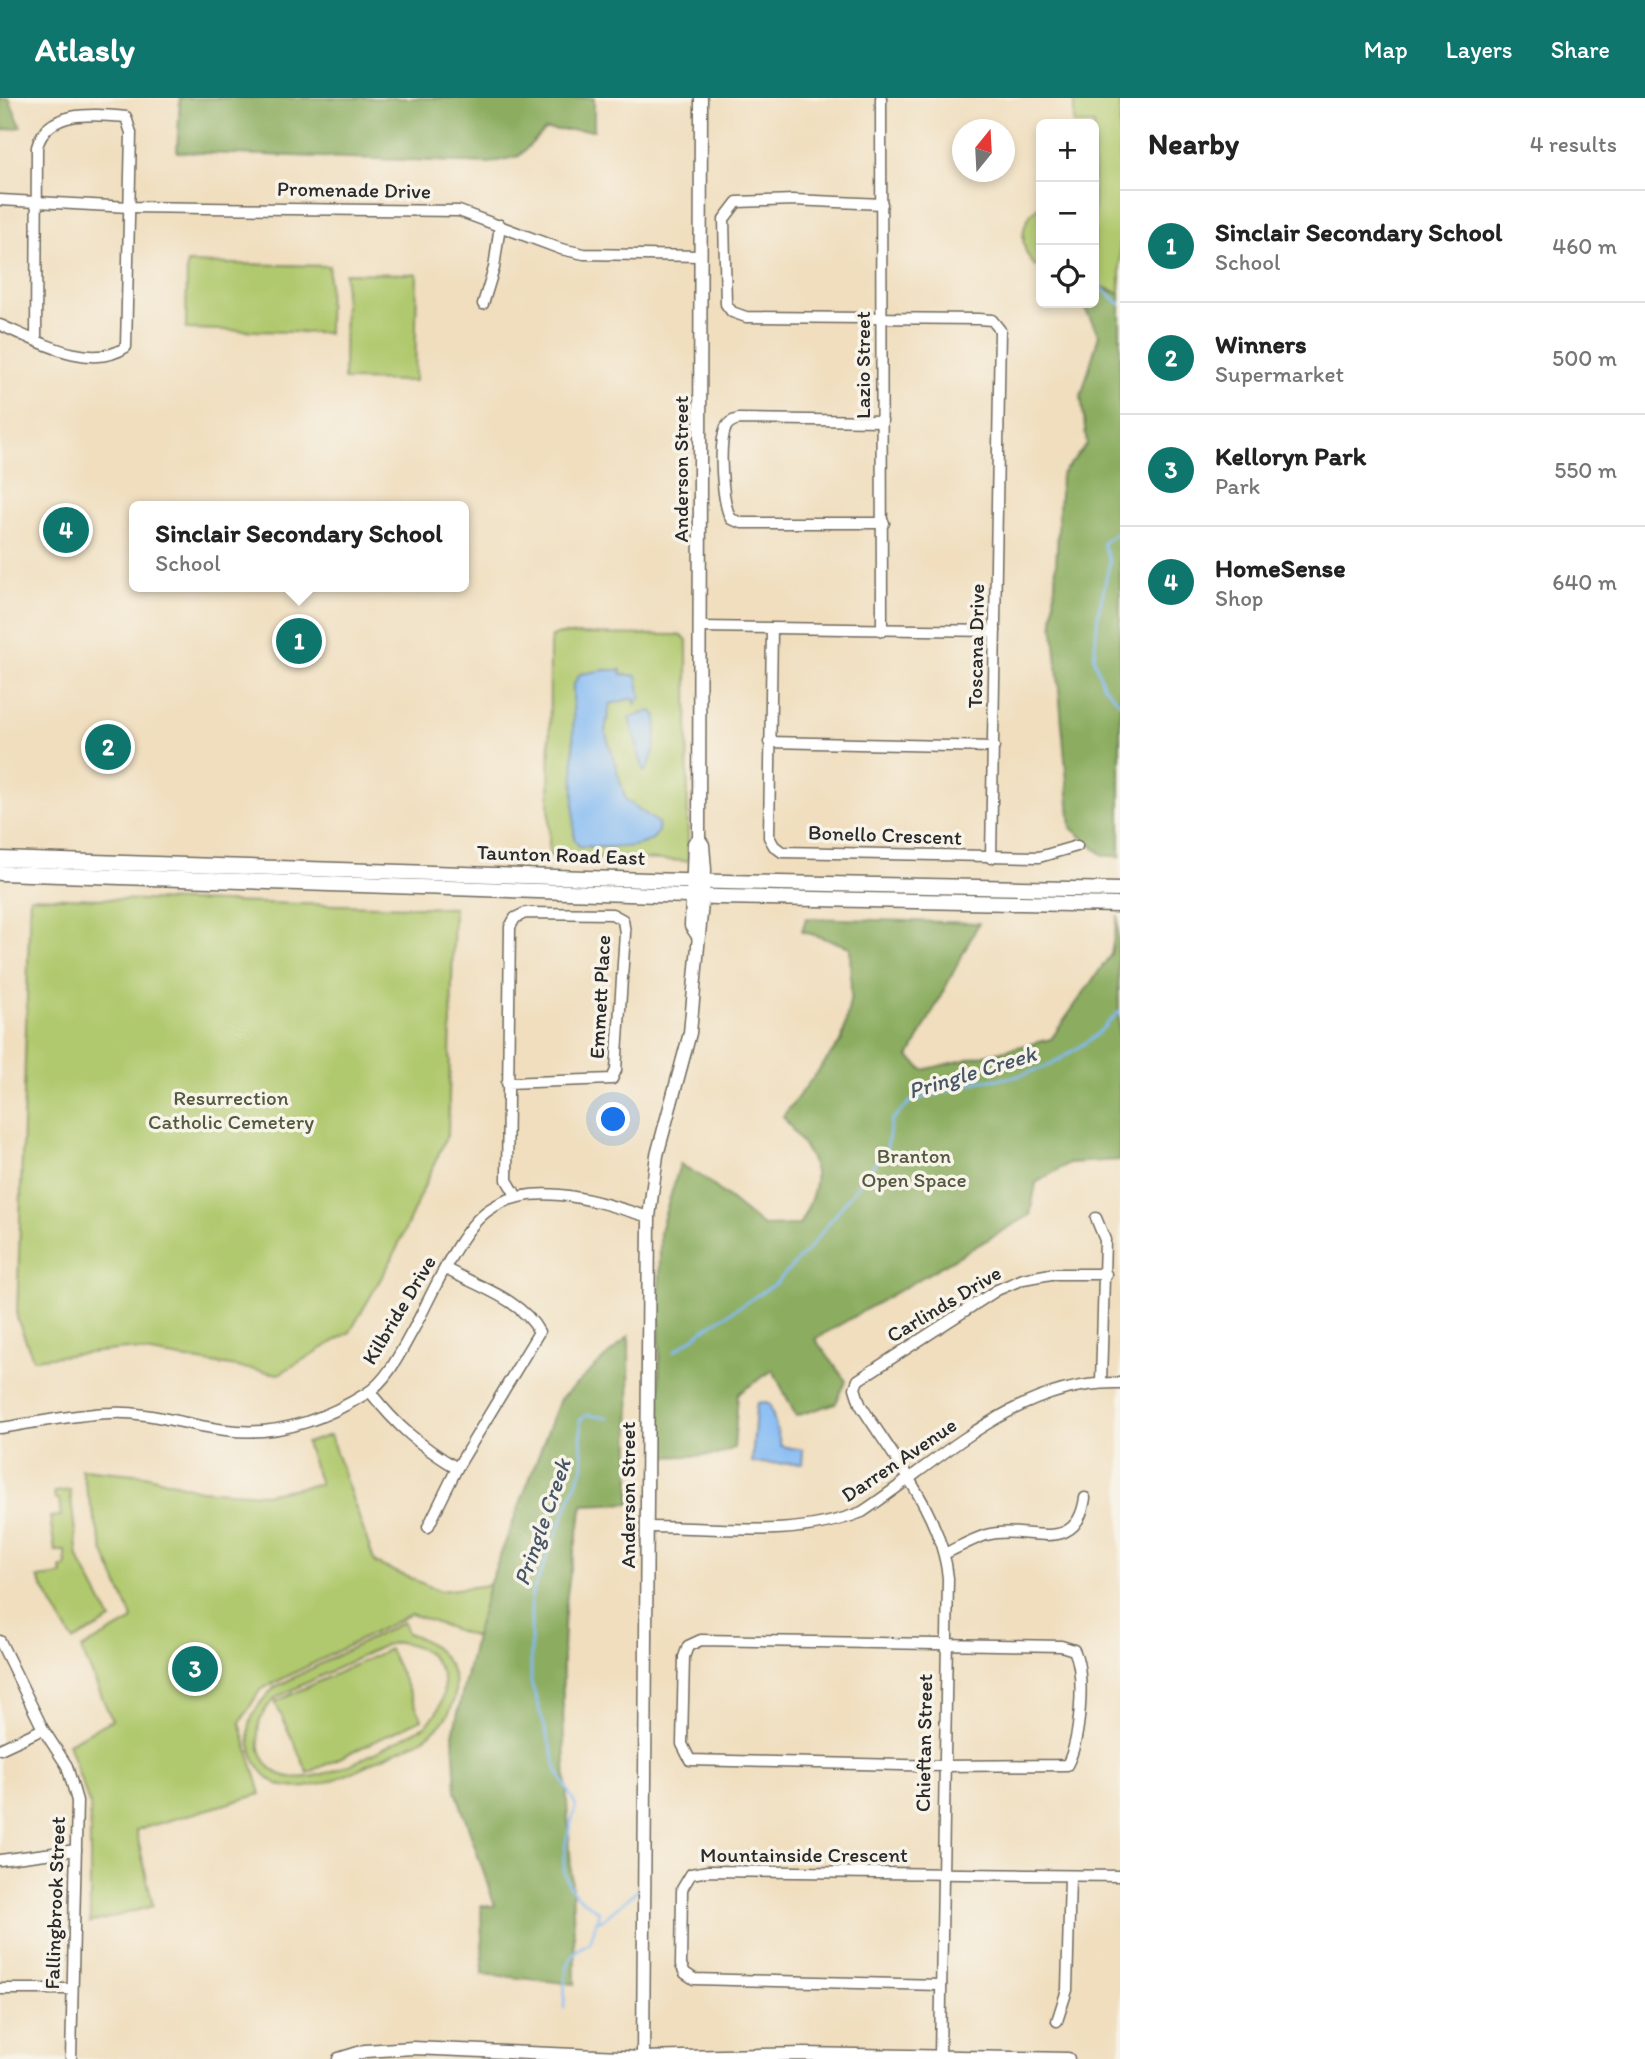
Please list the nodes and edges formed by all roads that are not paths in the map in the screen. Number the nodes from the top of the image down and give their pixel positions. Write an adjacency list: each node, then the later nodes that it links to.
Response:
1 (701, 98): 8 (street, Anderson Street)
2 (881, 98): 4 (street, Lazio Street)
3 (0, 201): 5 (street, Promenade Drive)
4 (881, 204): 10 (street, Lazio Street); 10 (street)
5 (39, 205): 6 (street, Promenade Drive); 6 (street); 12 (street)
6 (129, 207): 7 (street, Promenade Drive); 12 (street)
7 (500, 225): 8 (street, Promenade Drive); 9 (street)
8 (701, 256): 15 (street, Anderson Street)
9 (483, 304)
10 (883, 319): 13 (street, Lazio Street); 18 (street, Toscana Drive)
11 (0, 325): 12 (street)
12 (36, 340)
13 (882, 421): 14 (street, Lazio Street); 14 (street)
14 (884, 523): 17 (street, Lazio Street)
15 (701, 627): 16 (street); 25 (street, Anderson Street)
16 (772, 629): 17 (street); 19 (street)
17 (882, 631): 18 (street)
18 (995, 631): 20 (street, Toscana Drive)
19 (769, 742): 20 (street); 22 (street, Bonello Crescent)
20 (994, 747): 22 (street, Bonello Crescent)
21 (1077, 846): 22 (street)
22 (991, 858)
23 (0, 859): 25 (main road, Taunton Road East)
24 (0, 873): 28 (main road, Taunton Road East)
25 (698, 881): 26 (main road, Taunton Road East); 28 (street, Anderson Street)
26 (978, 886): 29 (main road, Taunton Road East); 30 (main road)
27 (1120, 890): 29 (main road, Taunton Road East)
28 (698, 896): 30 (main road, Taunton Road East); 34 (street, Anderson Street)
29 (1050, 896): 30 (main road, Taunton Road East); 31 (main road, Taunton Road East)
30 (978, 902)
31 (1120, 905)
32 (507, 1083): 32 (street, Emmett Place); 33 (street, Emmett Place)
33 (517, 1197): 34 (street, Kilbride Drive); 36 (street, Kilbride Drive)
34 (649, 1217): 46 (street, Anderson Street)
35 (1097, 1218): 37 (street)
36 (446, 1269): 40 (street, Kilbride Drive); 42 (street)
37 (1106, 1274): 38 (street); 43 (street, Carlinds Drive)
38 (1101, 1383): 39 (street, Darren Avenue); 43 (street, Darren Avenue)
39 (1120, 1383)
40 (370, 1392): 41 (street, Kilbride Drive); 42 (street)
41 (0, 1427)
42 (457, 1468): 45 (street)
43 (908, 1482): 46 (street, Darren Avenue); 47 (street, Chieftan Street)
44 (1085, 1498): 47 (street)
45 (428, 1527)
46 (647, 1527): 65 (street, Anderson Street)
47 (946, 1553): 49 (street, Chieftan Street)
48 (0, 1641): 50 (street, Fallingbrook Street)
49 (945, 1646): 52 (street, Chieftan Street); 52 (street); 52 (street)
50 (43, 1729): 51 (street); 53 (street, Fallingbrook Street)
51 (0, 1749)
52 (943, 1766): 55 (street, Chieftan Street)
53 (76, 1850): 54 (street); 60 (street, Fallingbrook Street)
54 (0, 1860)
55 (942, 1875): 57 (street); 58 (street, Chieftan Street); 58 (street, Mountainside Crescent)
56 (1120, 1876): 57 (street)
57 (1070, 1877): 61 (street)
58 (941, 1985): 62 (street, Chieftan Street)
59 (0, 1989): 60 (street)
60 (71, 1989): 63 (street, Fallingbrook Street)
61 (1057, 2021)
62 (940, 2056): 65 (street); 66 (street)
63 (71, 2059)
64 (339, 2059): 65 (street)
65 (643, 2059)
66 (1068, 2059)

